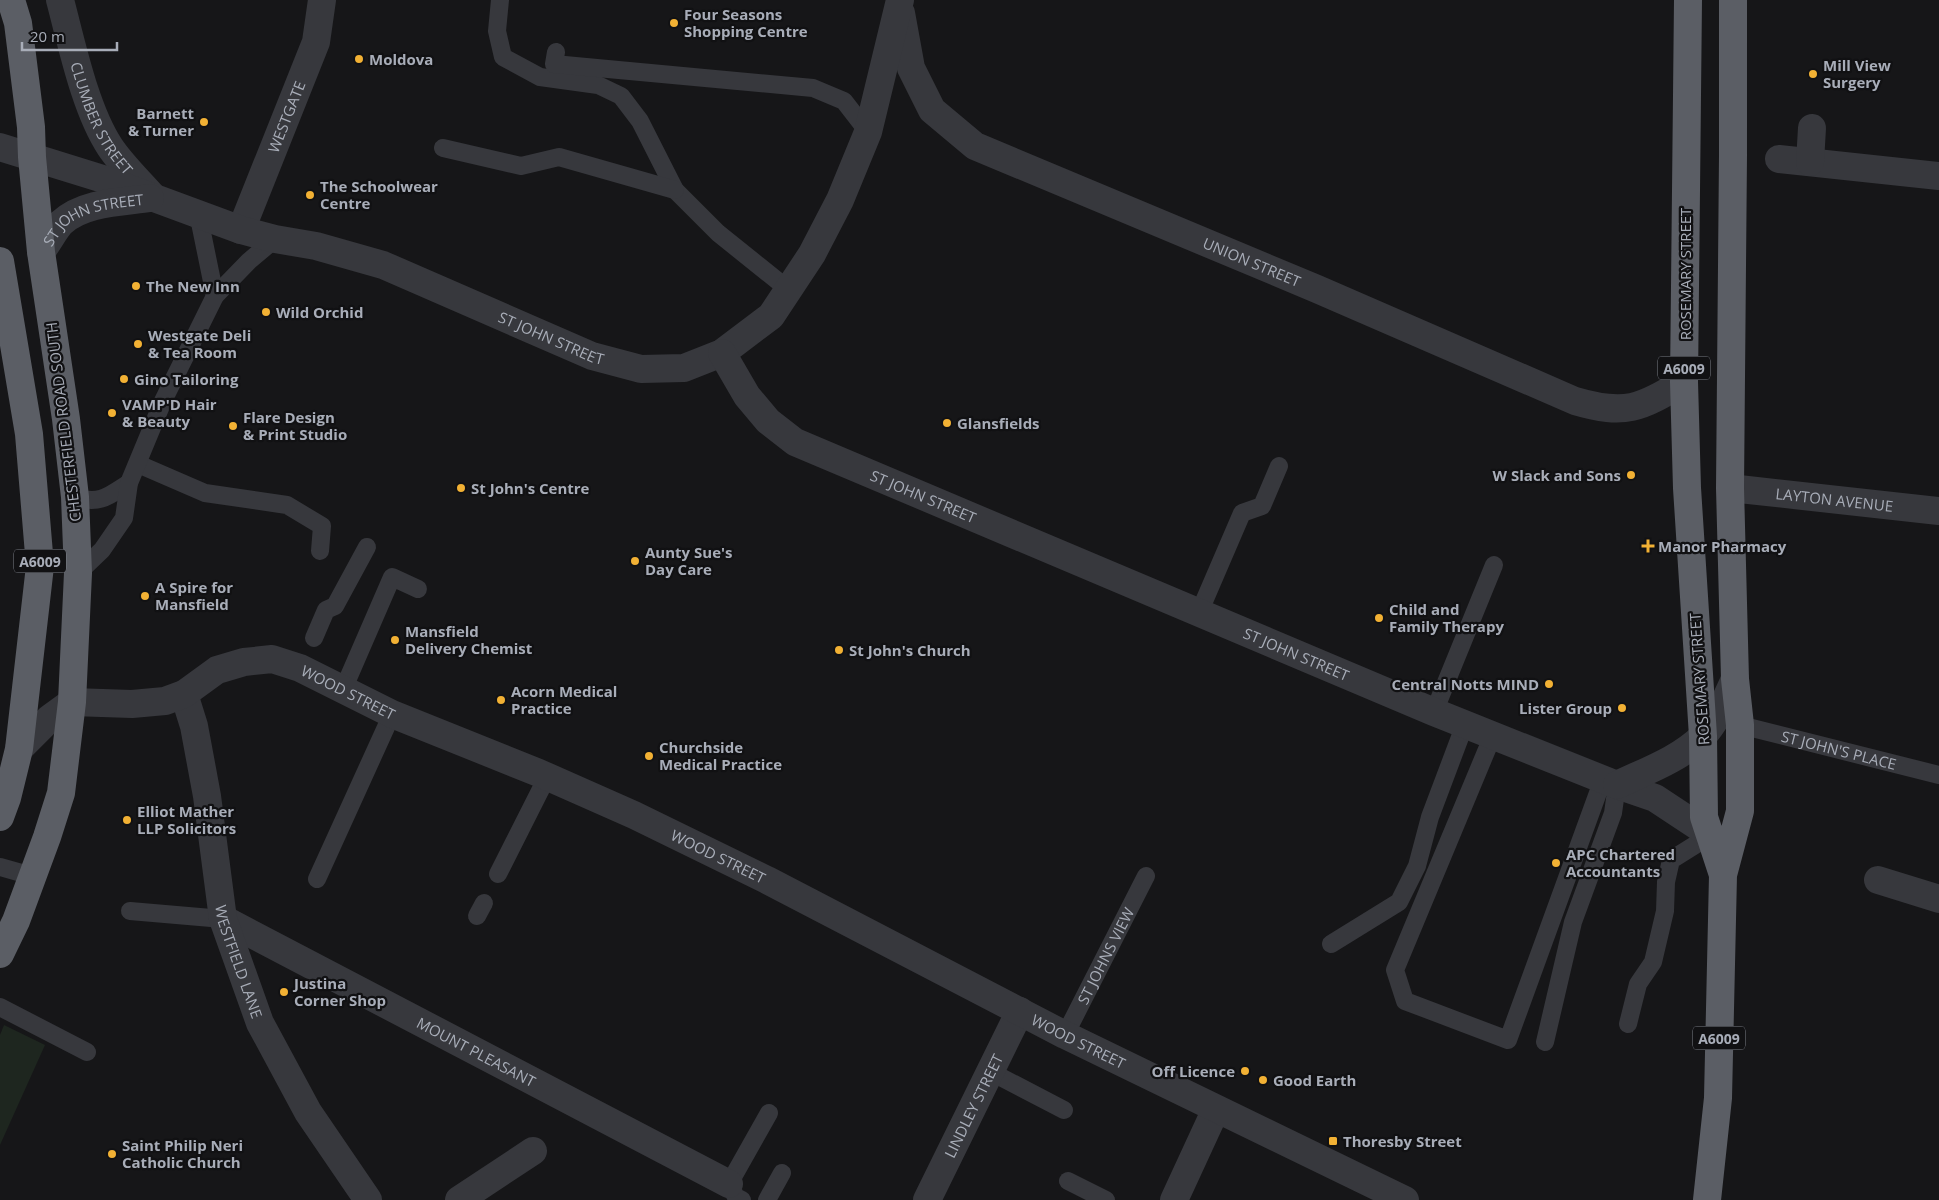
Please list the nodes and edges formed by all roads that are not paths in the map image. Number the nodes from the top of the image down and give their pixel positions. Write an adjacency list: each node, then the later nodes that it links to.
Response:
1 (11, 0): 13 (highway, CHESTERFIELD ROAD SOUTH / A6009)
2 (60, 0): 18 (street, CLUMBER STREET)
3 (322, 0): 20 (street, WESTGATE)
4 (500, 0): 17 (lane)
5 (1688, 0): 27 (highway, ROSEMARY STREET / A6009)
6 (1733, 0): 31 (highway, ROSEMARY STREET / A6009)
7 (900, 2): 10 (street); 27 (street, UNION STREET)
8 (556, 52): 10 (lane)
9 (1812, 128): 15 (street)
10 (868, 132): 24 (street)
11 (0, 147): 13 (street, ST JOHN STREET)
12 (443, 148): 17 (lane)
13 (32, 157): 18 (street, ST JOHN STREET); 22 (highway, CHESTERFIELD ROAD SOUTH / A6009)
14 (1780, 160): 15 (street)
15 (1810, 162): 16 (street)
16 (1939, 176)
17 (675, 190): 24 (lane)
18 (154, 198): 19 (street, ST JOHN STREET); 22 (street, ST JOHN STREET)
19 (198, 213): 20 (street, ST JOHN STREET); 25 (lane)
20 (241, 230): 21 (street, ST JOHN STREET)
21 (274, 239): 25 (lane); 26 (street, ST JOHN STREET)
22 (42, 252): 32 (highway, CHESTERFIELD ROAD SOUTH / A6009)
23 (0, 261): 51 (highway, A6009)
24 (789, 290): 26 (street)
25 (215, 296): 28 (lane)
26 (722, 353): 39 (street, ST JOHN STREET)
27 (1684, 382): 50 (highway, ROSEMARY STREET / A6009)
28 (138, 464): 30 (lane); 35 (lane)
29 (1279, 466): 39 (lane)
30 (129, 483): 32 (lane); 37 (lane)
31 (1730, 488): 33 (street, LAYTON AVENUE); 41 (highway, ROSEMARY STREET / A6009)
32 (75, 497): 37 (highway, CHESTERFIELD ROAD SOUTH / A6009)
33 (1939, 511)
34 (368, 547): 40 (lane)
35 (320, 551)
36 (1494, 565): 45 (lane)
37 (78, 573): 44 (highway, CHESTERFIELD ROAD SOUTH / A6009)
38 (418, 589): 42 (lane)
39 (1199, 613): 45 (street, ST JOHN STREET)
40 (314, 638)
41 (1735, 679): 48 (highway, ROSEMARY STREET / A6009); 50 (street)
42 (343, 690): 43 (street, WOOD STREET); 46 (street, WOOD STREET)
43 (184, 694): 44 (street, WOOD STREET); 67 (street, WESTFIELD LANE)
44 (72, 702): 51 (street); 60 (highway, CHESTERFIELD ROAD SOUTH / A6009)
45 (1434, 712): 47 (street, ST JOHN STREET)
46 (392, 714): 53 (street, WOOD STREET); 62 (lane)
47 (1465, 724): 49 (street, ST JOHN STREET); 68 (lane)
48 (1740, 725): 52 (lane, ST JOHN'S PLACE); 59 (highway, ROSEMARY STREET / A6009)
49 (1493, 736): 54 (street, ST JOHN STREET); 54 (lane)
50 (1703, 736): 54 (street); 56 (highway, ROSEMARY STREET / A6009)
51 (19, 749): 55 (highway, A6009)
52 (1939, 775)
53 (547, 777): 58 (lane); 71 (street, WOOD STREET)
54 (1610, 782): 56 (street, ST JOHN STREET); 74 (lane)
55 (0, 816)
56 (1711, 835): 59 (highway, ROSEMARY STREET / A6009); 72 (lane)
57 (0, 867): 60 (lane)
58 (498, 874)
59 (1723, 875): 91 (highway, ROSEMARY STREET / A6009)
60 (32, 876): 66 (highway, CHESTERFIELD ROAD SOUTH / A6009)
61 (1146, 876): 73 (lane, ST JOHNS VIEW)
62 (317, 879)
63 (1878, 880): 64 (street)
64 (1939, 899)
65 (130, 911): 67 (lane)
66 (8, 918): 69 (highway, CHESTERFIELD ROAD SOUTH / A6009)
67 (223, 920): 83 (street, MOUNT PLEASANT); 84 (street, WESTFIELD LANE)
68 (1331, 944)
69 (0, 954)
70 (0, 1007): 75 (lane)
71 (1020, 1011): 73 (street, WOOD STREET); 76 (street, LINDLEY STREET)
72 (1628, 1024)
73 (1065, 1035): 77 (street, WOOD STREET)
74 (1545, 1042)
75 (87, 1052)
76 (991, 1072): 78 (lane); 87 (street, LINDLEY STREET)
77 (1216, 1109): 89 (street); 90 (street, WOOD STREET)
78 (1064, 1110)
79 (769, 1113): 83 (lane)
80 (532, 1151): 85 (street)
81 (782, 1173): 86 (lane)
82 (1068, 1181): 88 (lane)
83 (735, 1192)
84 (368, 1200)
85 (459, 1200)
86 (767, 1200)
87 (926, 1200)
88 (1106, 1200)
89 (1174, 1200)
90 (1405, 1200)
91 (1707, 1200)

